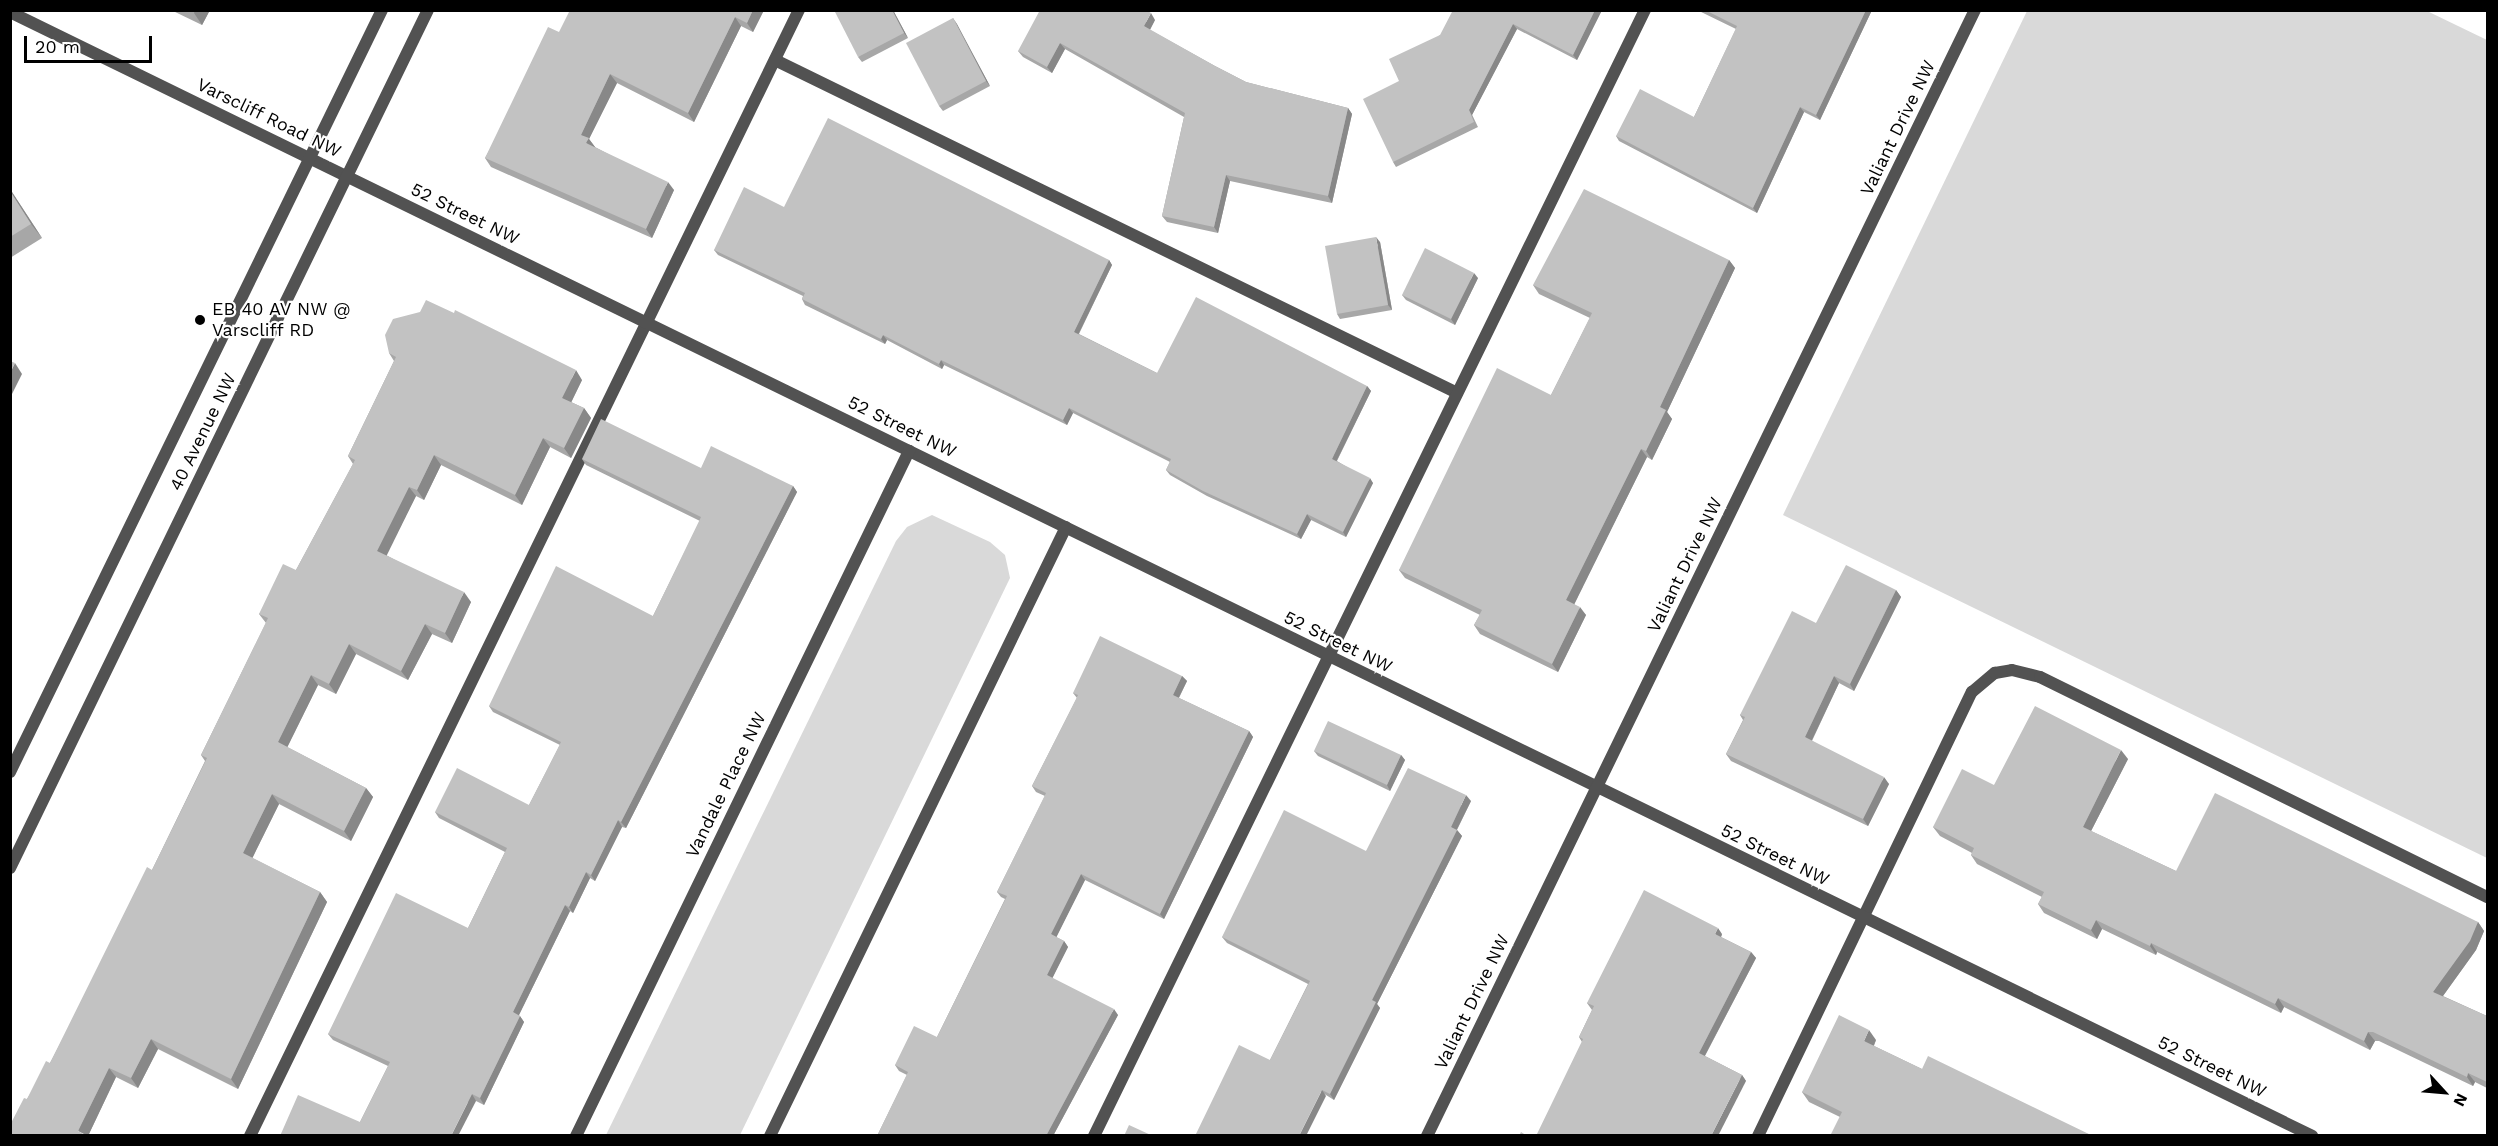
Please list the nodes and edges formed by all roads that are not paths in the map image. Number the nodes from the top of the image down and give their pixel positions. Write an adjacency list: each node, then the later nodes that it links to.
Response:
1 (382, 10): 8 (street, 40 Avenue NW)
2 (428, 10): 9 (street, 40 Avenue NW)
3 (799, 10): 7 (street)
4 (1645, 10): 11 (street)
5 (1975, 10): 16 (street, Valiant Drive NW)
6 (10, 12): 8 (street, Varscliff Road NW)
7 (775, 60): 10 (street); 11 (street)
8 (309, 158): 9 (street, Varscliff Road NW); 15 (street, 40 Avenue NW)
9 (349, 178): 10 (street, 52 Street NW); 17 (street, 40 Avenue NW)
10 (648, 323): 12 (street, 52 Street NW); 20 (street)
11 (1457, 393): 14 (street)
12 (909, 451): 13 (street, 52 Street NW); 21 (street, Vandale Place NW)
13 (1066, 527): 14 (street, 52 Street NW); 22 (street)
14 (1328, 657): 16 (street, 52 Street NW); 23 (street)
15 (10, 772)
16 (1597, 787): 19 (street, 52 Street NW); 24 (street, Valiant Drive NW)
17 (10, 868)
18 (2487, 897): 19 (street)
19 (1864, 918): 25 (street); 26 (street, 52 Street NW)
20 (250, 1136)
21 (576, 1136)
22 (770, 1136)
23 (1094, 1136)
24 (1426, 1136)
25 (1758, 1136)
26 (2312, 1136)

